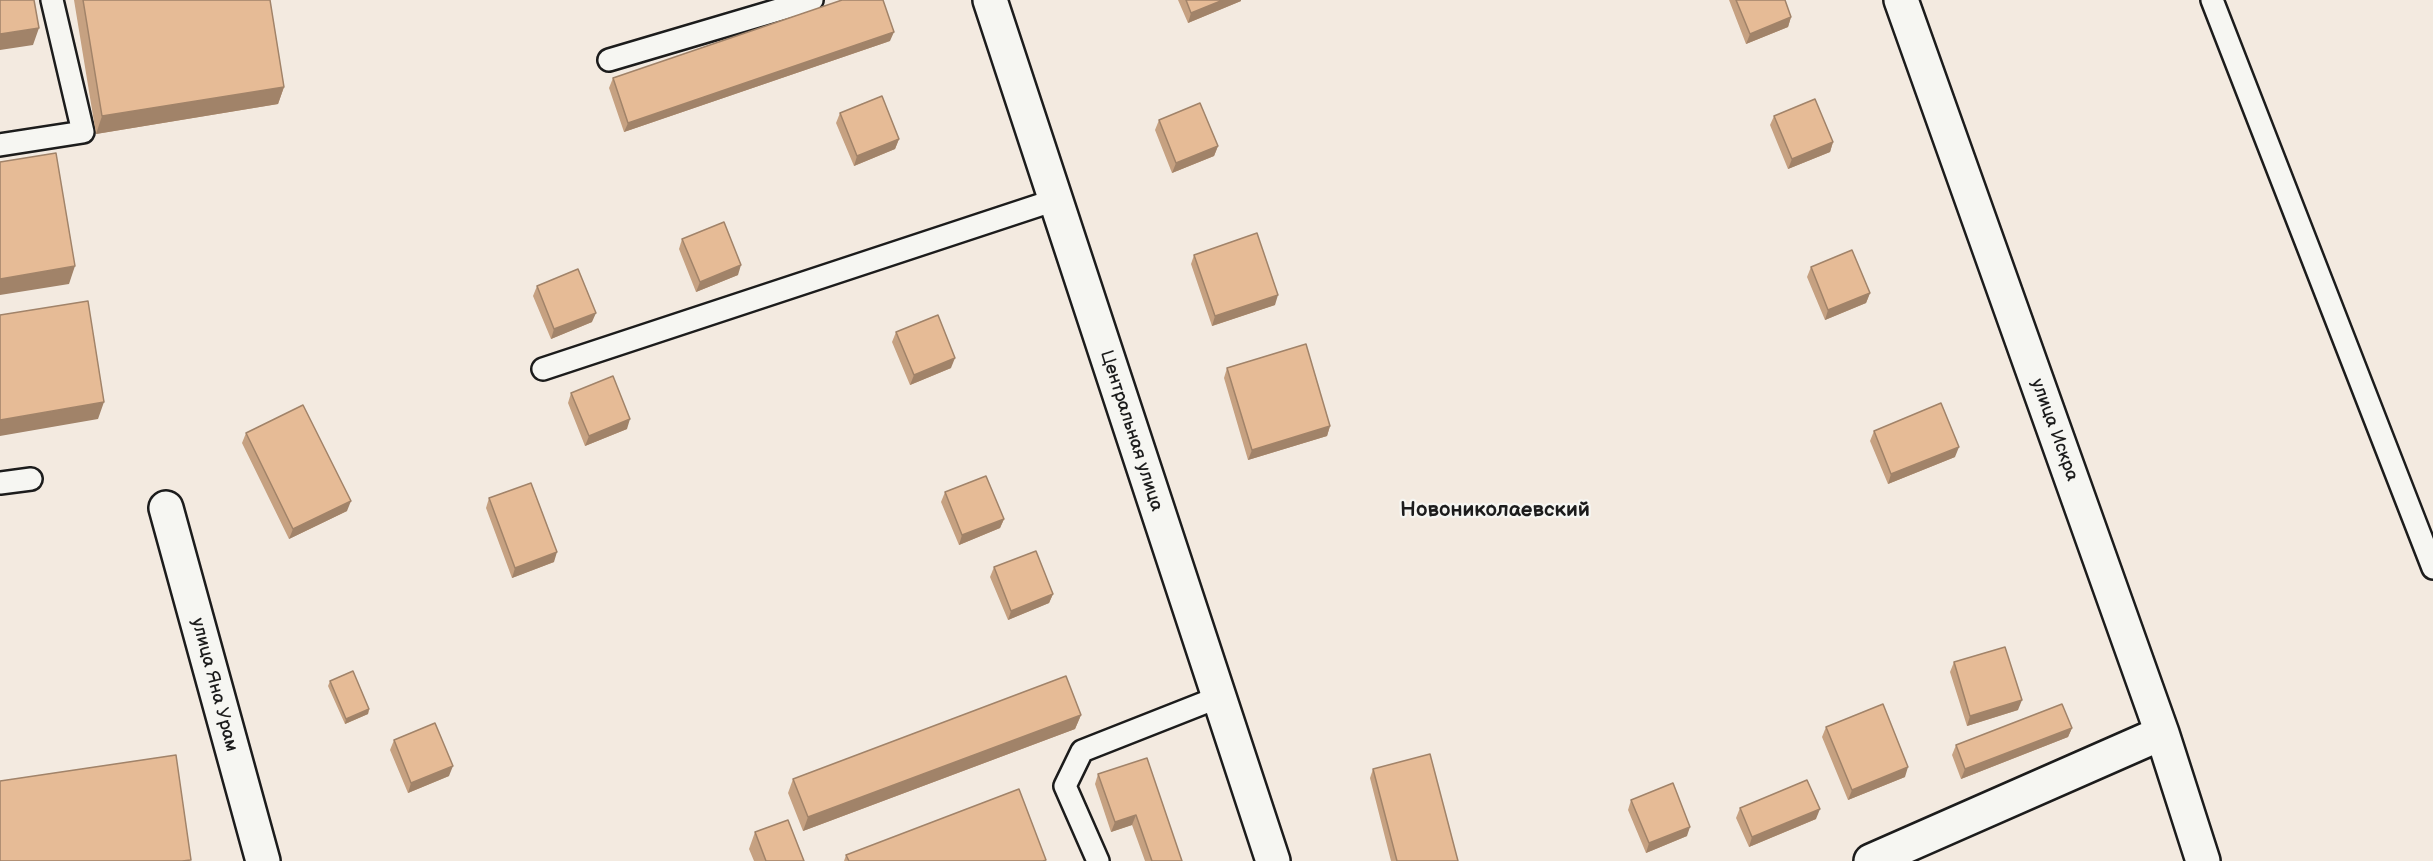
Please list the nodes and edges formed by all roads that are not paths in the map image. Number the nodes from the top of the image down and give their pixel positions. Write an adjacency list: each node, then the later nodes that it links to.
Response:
1 (52, 0): 7 (lane)
2 (812, 0): 6 (lane)
3 (990, 0): 8 (street, Центральная улица)
4 (1900, 0): 15 (street, улица Искра)
5 (2212, 0): 13 (lane)
6 (609, 60)
7 (0, 145)
8 (1055, 200): 9 (lane); 14 (street, Центральная улица)
9 (543, 369)
10 (31, 478): 11 (lane)
11 (0, 483)
12 (166, 508): 16 (street, улица Яна Урам)
13 (2433, 568)
14 (1219, 697): 17 (lane); 18 (street, Центральная улица)
15 (2162, 733): 19 (street); 20 (street, улица Искра)
16 (263, 861)
17 (1098, 861)
18 (1273, 861)
19 (1871, 861)
20 (2203, 861)

